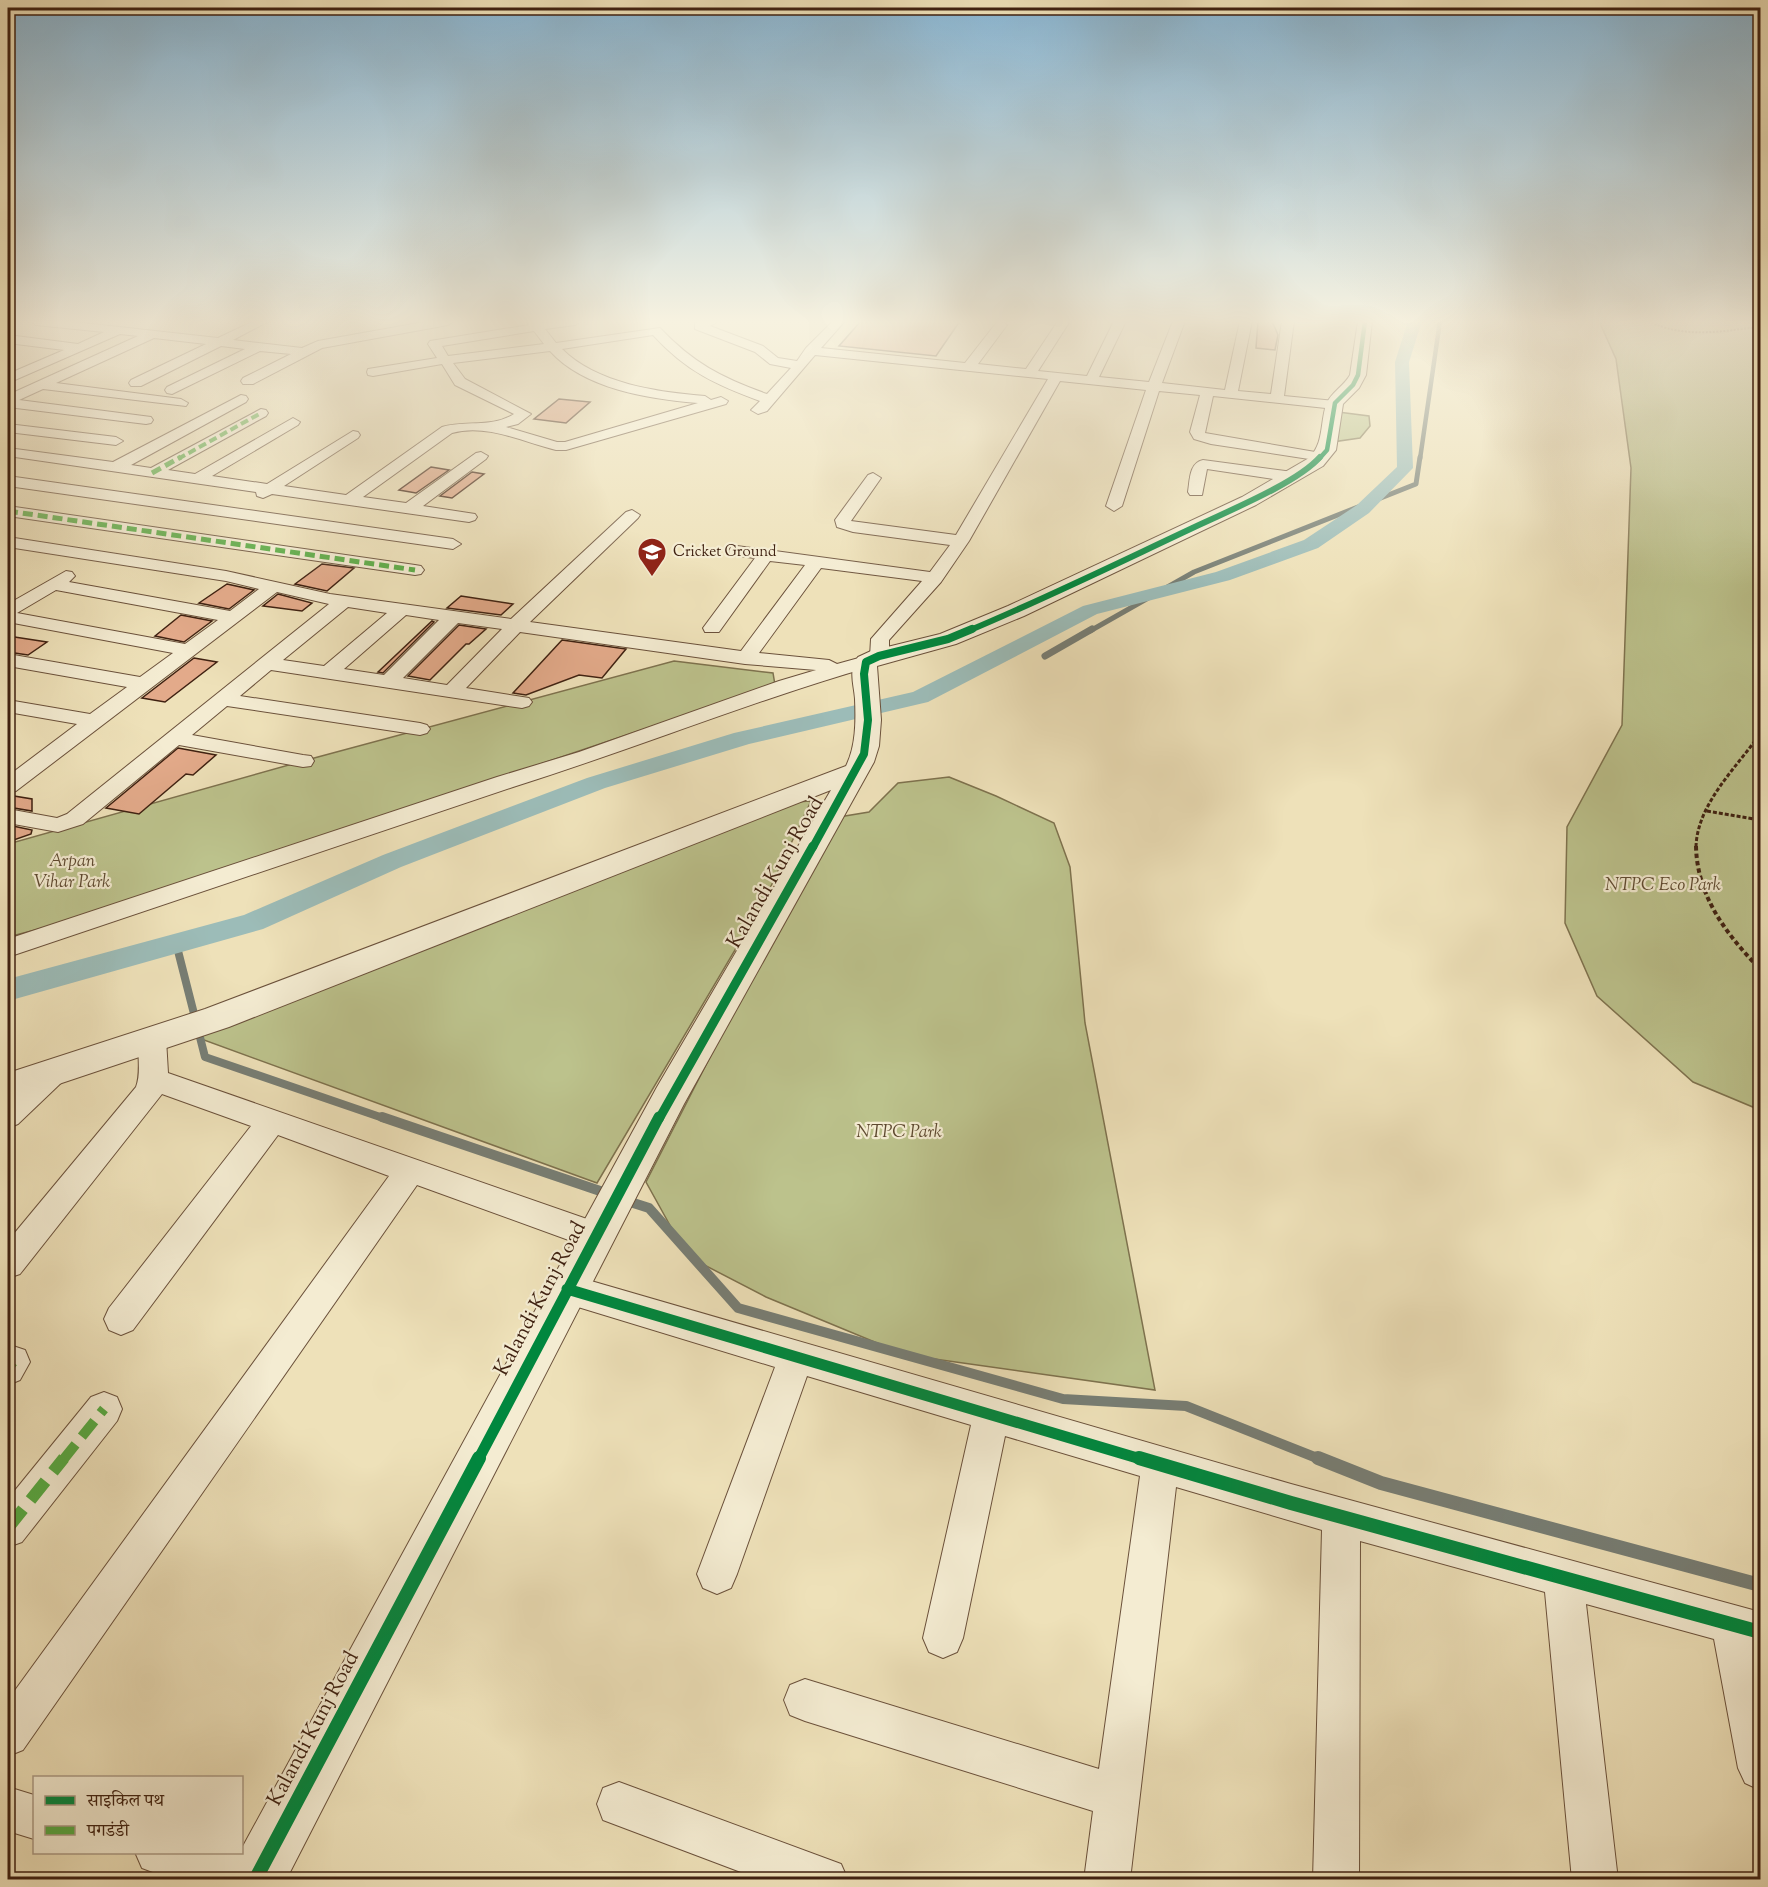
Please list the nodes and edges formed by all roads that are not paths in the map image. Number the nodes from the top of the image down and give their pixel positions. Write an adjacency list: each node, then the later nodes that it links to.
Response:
1 (62, 409): 10 (street)
2 (222, 409): 19 (street)
3 (514, 409): 13 (street)
4 (713, 409): 13 (street)
5 (1037, 409): 35 (street)
6 (1146, 409): 28 (street)
7 (1203, 409): 18 (street)
8 (1334, 409): 18 (street)
9 (261, 413): 20 (street)
10 (146, 420)
11 (293, 422): 23 (street)
12 (8, 428): 15 (street)
13 (486, 428): 27 (street)
14 (353, 435): 25 (street)
15 (116, 441)
16 (8, 452): 19 (street)
17 (481, 456): 29 (street)
18 (1323, 457): 21 (street)
19 (114, 468): 20 (street)
20 (152, 473): 23 (street)
21 (1293, 477): 26 (street); 56 (street)
22 (873, 478): 35 (street)
23 (195, 480): 25 (street)
24 (8, 481): 31 (street)
25 (267, 490): 27 (street); 31 (street)
26 (1196, 492)
27 (348, 501): 29 (street)
28 (1114, 506)
29 (409, 509): 33 (street)
30 (8, 511): 34 (street)
31 (231, 513): 34 (street); 37 (street)
32 (632, 515): 52 (street)
33 (469, 517)
34 (193, 539): 42 (street); 43 (street)
35 (961, 541): 44 (street)
36 (8, 542): 40 (street)
37 (453, 544)
38 (736, 551): 39 (street)
39 (766, 555): 41 (street); 53 (street)
40 (98, 556): 42 (street); 45 (street)
41 (816, 562): 44 (street); 55 (street)
42 (155, 565): 46 (street)
43 (415, 570)
44 (935, 578): 56 (street)
45 (53, 584): 49 (street); 50 (street)
46 (274, 586): 47 (street); 50 (street)
47 (344, 601): 48 (street); 58 (street)
48 (402, 609): 51 (street); 60 (street)
49 (9, 611): 54 (street)
50 (234, 616): 54 (street)
51 (453, 617): 52 (street); 61 (street)
52 (515, 626): 55 (street); 63 (street)
53 (712, 628)
54 (189, 650): 62 (street)
55 (745, 658): 59 (street)
56 (873, 659): 59 (street); 73 (street, Kalandi Kunj Road)
57 (8, 660): 62 (street)
58 (266, 663): 60 (street); 64 (street)
59 (844, 667): 76 (street)
60 (328, 673): 61 (street)
61 (388, 682): 63 (street)
62 (144, 684): 67 (street)
63 (451, 692): 65 (street)
64 (222, 699): 68 (street); 69 (street)
65 (522, 702)
66 (8, 706): 67 (street)
67 (93, 722): 72 (street)
68 (420, 729)
69 (173, 738): 71 (street); 75 (street)
70 (8, 760): 72 (street)
71 (303, 761)
72 (34, 765): 74 (street)
73 (856, 771): 77 (street); 84 (street, Kalandi Kunj Road)
74 (8, 786)
75 (8, 816)
76 (8, 948)
77 (152, 1039): 78 (street); 79 (street)
78 (52, 1074): 80 (street); 81 (street)
79 (154, 1080): 82 (street); 85 (street)
80 (8, 1087)
81 (8, 1116)
82 (272, 1122): 83 (street); 87 (street)
83 (409, 1172): 84 (street); 99 (street)
84 (609, 1210): 86 (street, Kalandi Kunj Road)
85 (8, 1263)
86 (567, 1289): 88 (street); 106 (street, Kalandi Kunj Road)
87 (121, 1318)
88 (796, 1357): 90 (street); 94 (street)
89 (104, 1408): 93 (street)
90 (991, 1414): 91 (street); 97 (street)
91 (1160, 1464): 92 (street); 101 (street)
92 (1341, 1516): 95 (street); 109 (street)
93 (8, 1528)
94 (717, 1574)
95 (1563, 1578): 96 (street); 110 (street)
96 (1746, 1628): 100 (street)
97 (943, 1638)
98 (805, 1700): 101 (street)
99 (8, 1735)
100 (1761, 1768)
101 (1118, 1797): 108 (street)
102 (619, 1804): 107 (street)
103 (8, 1809): 104 (street)
104 (33, 1817)
105 (165, 1854): 106 (street)
106 (254, 1880)
107 (825, 1880)
108 (1107, 1880)
109 (1336, 1880)
110 (1595, 1880)

